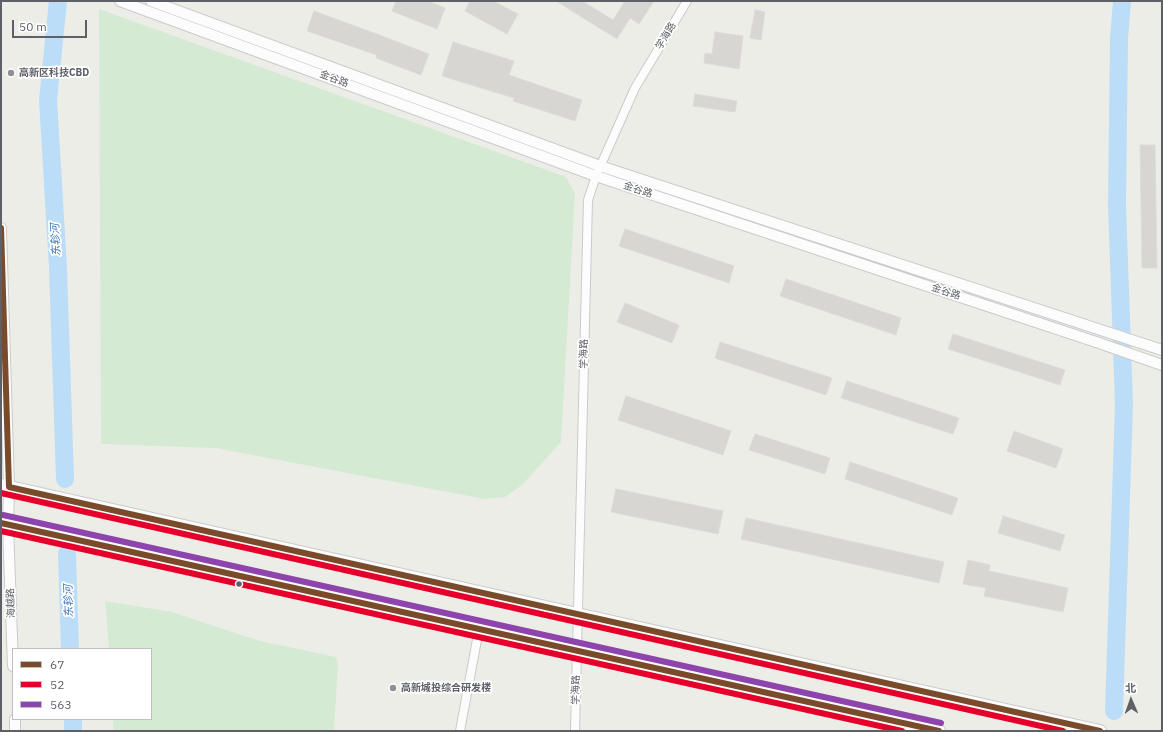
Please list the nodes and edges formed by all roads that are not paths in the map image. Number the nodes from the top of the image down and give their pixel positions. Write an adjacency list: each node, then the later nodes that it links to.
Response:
1 (120, 1): 4 (street, 金谷路)
2 (151, 1): 4 (street, 金谷路)
3 (687, 1): 4 (street, 学海路)
4 (598, 171): 6 (street, 金谷路); 7 (street, 金谷路); 10 (street, 学海路)
5 (1, 228): 8 (street, 海越路)
6 (1162, 350)
7 (1162, 365)
8 (5, 486): 9 (street, 海越路); 10 (main road)
9 (5, 524): 11 (main road); 12 (street, 海越路)
10 (578, 614): 13 (street, 学海路); 19 (main road)
11 (479, 629): 13 (main road); 16 (street)
12 (12, 648)
13 (577, 651): 17 (street, 学海路); 18 (main road)
14 (15, 720): 15 (street)
15 (15, 731)
16 (460, 731)
17 (576, 731)
18 (939, 731)
19 (1100, 731)

